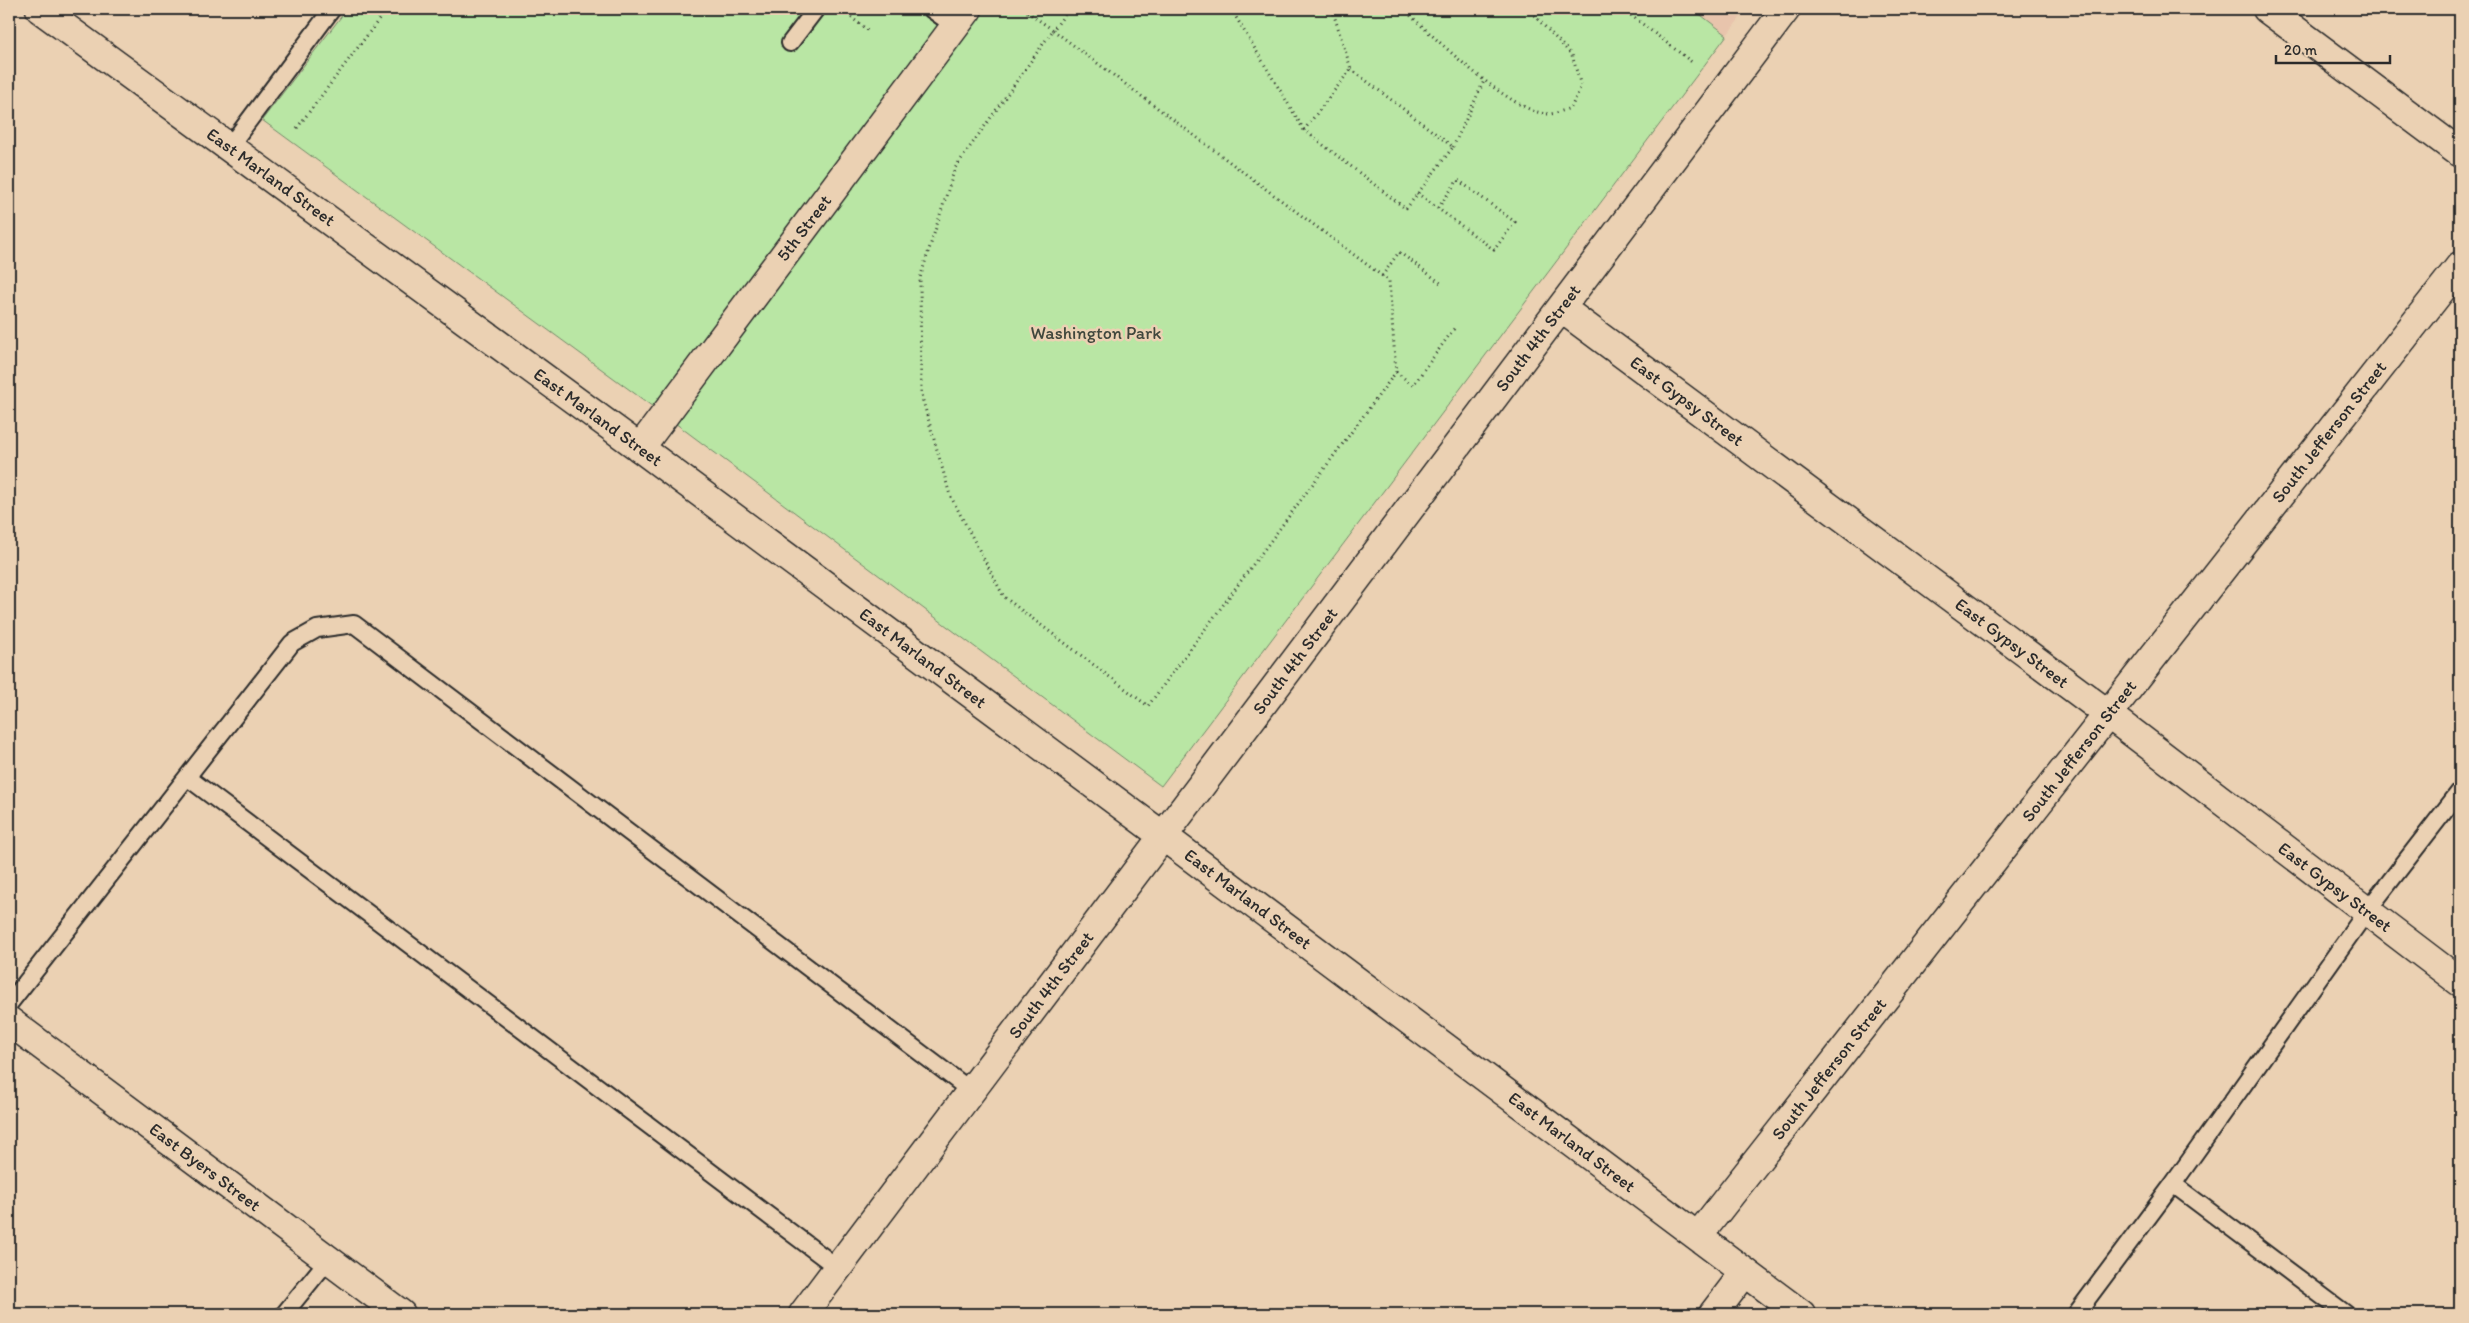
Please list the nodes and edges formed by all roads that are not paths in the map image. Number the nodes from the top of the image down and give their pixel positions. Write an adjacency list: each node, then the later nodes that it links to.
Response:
1 (40, 9): 9 (street, East Marland Street)
2 (332, 9): 9 (lane)
3 (816, 9): 8 (lane)
4 (931, 9): 7 (lane)
5 (1786, 9): 12 (street, South 4th Street)
6 (2267, 9): 10 (street)
7 (962, 18): 13 (street, 5th Street)
8 (790, 43)
9 (229, 147): 13 (street, East Marland Street)
10 (2460, 153)
11 (2460, 266): 14 (street, South Jefferson Street)
12 (1561, 308): 14 (street, East Gypsy Street); 17 (street, South 4th Street)
13 (640, 448): 17 (street, East Marland Street)
14 (2108, 714): 18 (street, East Gypsy Street); 24 (street, South Jefferson Street)
15 (188, 777): 20 (lane); 22 (lane); 26 (lane)
16 (2460, 791): 18 (lane)
17 (1163, 836): 22 (street, South 4th Street); 24 (street, East Marland Street)
18 (2367, 911): 19 (street, East Gypsy Street); 23 (lane)
19 (2460, 982)
20 (9, 1004)
21 (9, 1021): 25 (street, East Byers Street)
22 (971, 1091): 26 (street, South 4th Street)
23 (2173, 1184): 33 (lane); 34 (lane)
24 (1698, 1236): 27 (street, East Marland Street)
25 (328, 1260): 28 (lane); 29 (street, East Byers Street)
26 (838, 1268): 30 (street, South 4th Street)
27 (1745, 1272): 31 (street); 32 (street, East Marland Street)
28 (284, 1314)
29 (401, 1314)
30 (803, 1314)
31 (1713, 1314)
32 (1801, 1314)
33 (2076, 1314)
34 (2346, 1314)

